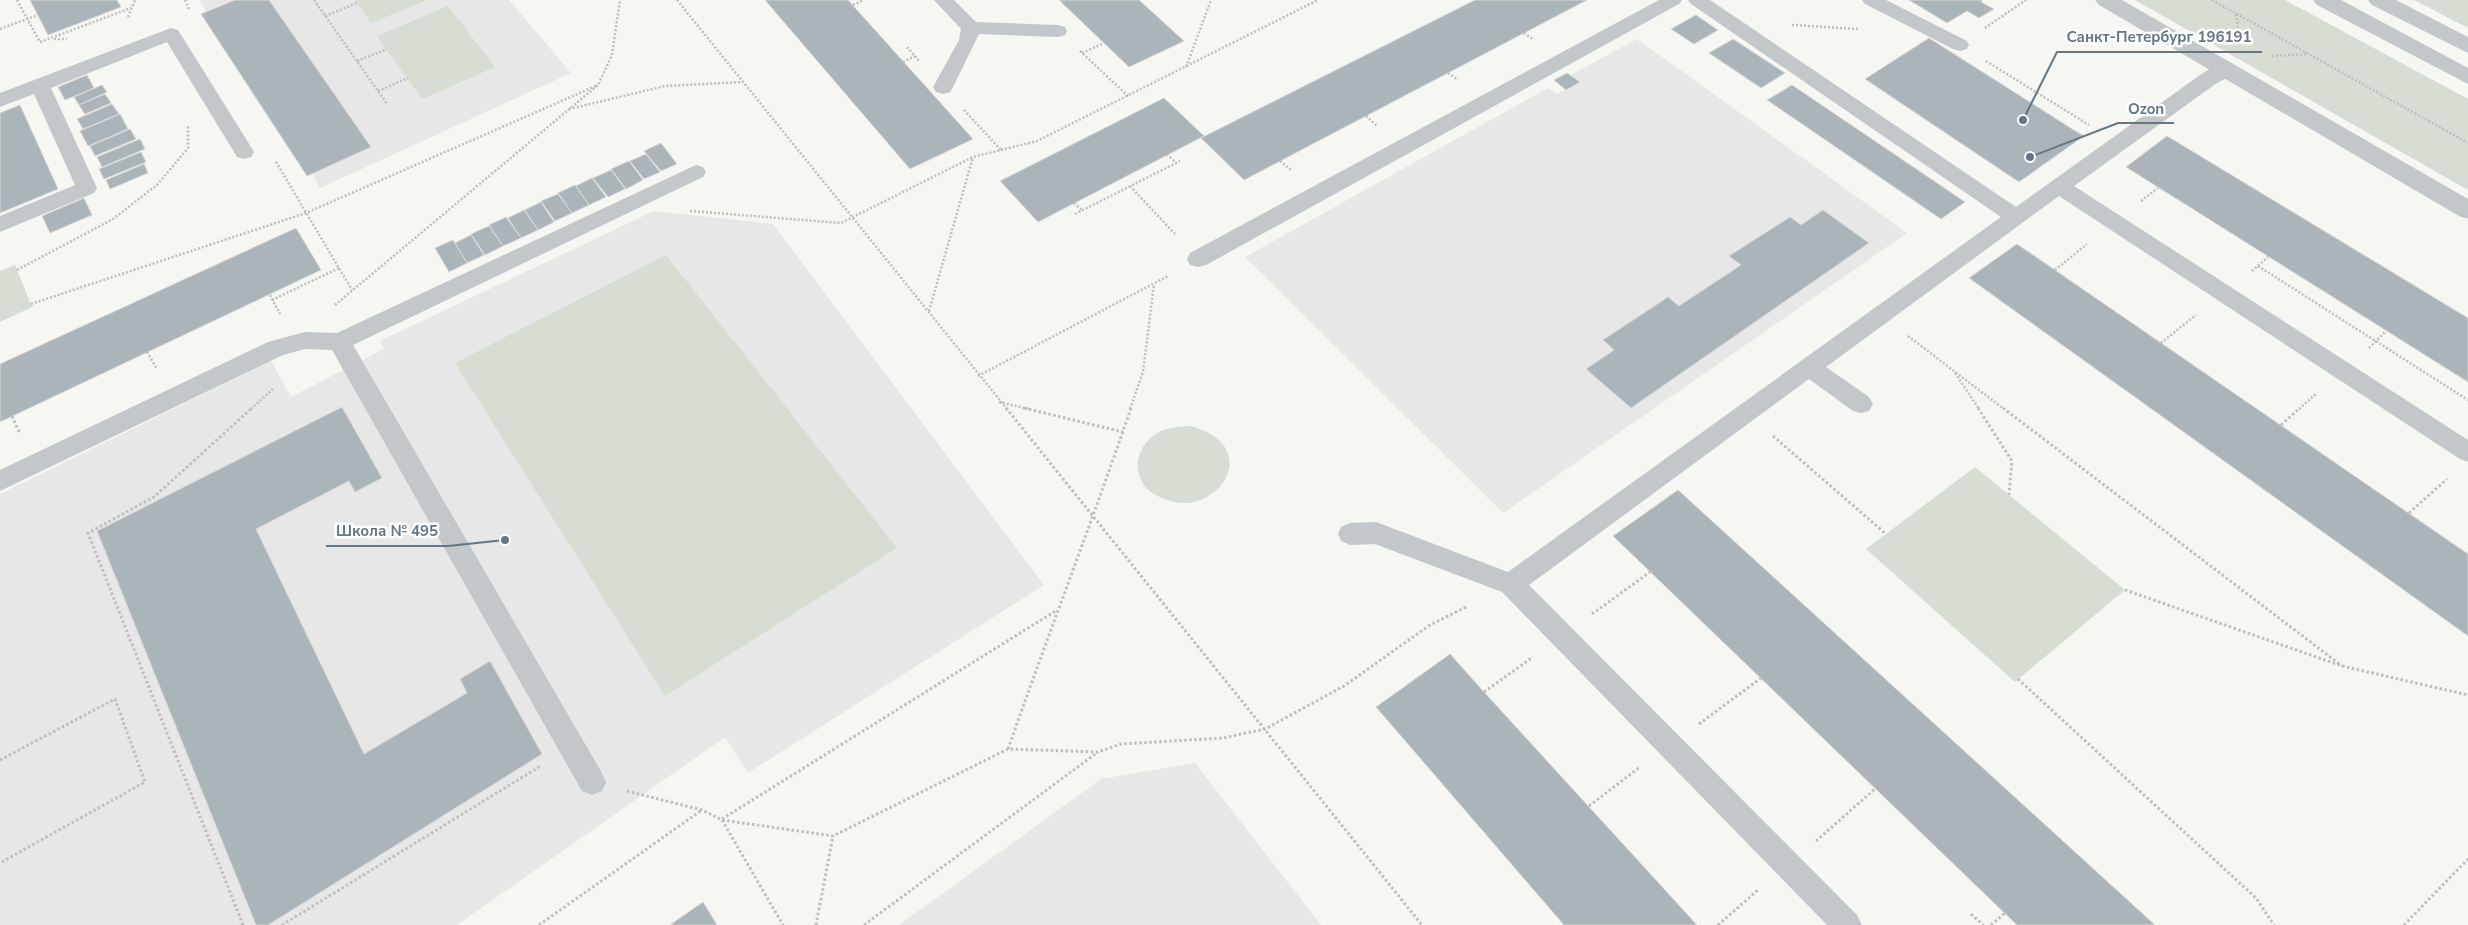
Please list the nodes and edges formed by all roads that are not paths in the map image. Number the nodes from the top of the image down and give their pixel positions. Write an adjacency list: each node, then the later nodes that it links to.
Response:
1 (943, 0): 8 (lane)
2 (1673, 0): 23 (lane)
3 (1697, 0): 21 (lane)
4 (1871, 0): 10 (lane)
5 (2106, 0): 12 (street)
6 (2324, 0): 13 (street)
7 (2379, 0): 11 (street)
8 (971, 28): 9 (lane); 15 (lane)
9 (1058, 31)
10 (1960, 45)
11 (2468, 46)
12 (2226, 70): 19 (lane); 20 (street)
13 (2468, 77)
14 (40, 85): 16 (lane); 17 (lane); 22 (lane)
15 (943, 87)
16 (2, 96)
17 (244, 152)
18 (696, 172): 24 (lane)
19 (2060, 187): 21 (lane); 27 (lane)
20 (2468, 210)
21 (2016, 217): 25 (lane)
22 (0, 224)
23 (1198, 259)
24 (339, 342): 28 (lane); 31 (lane)
25 (1810, 367): 26 (lane); 30 (lane)
26 (1861, 404)
27 (2468, 452)
28 (0, 481)
29 (1350, 534): 30 (lane)
30 (1511, 584): 32 (lane)
31 (592, 782)
32 (1846, 925)

